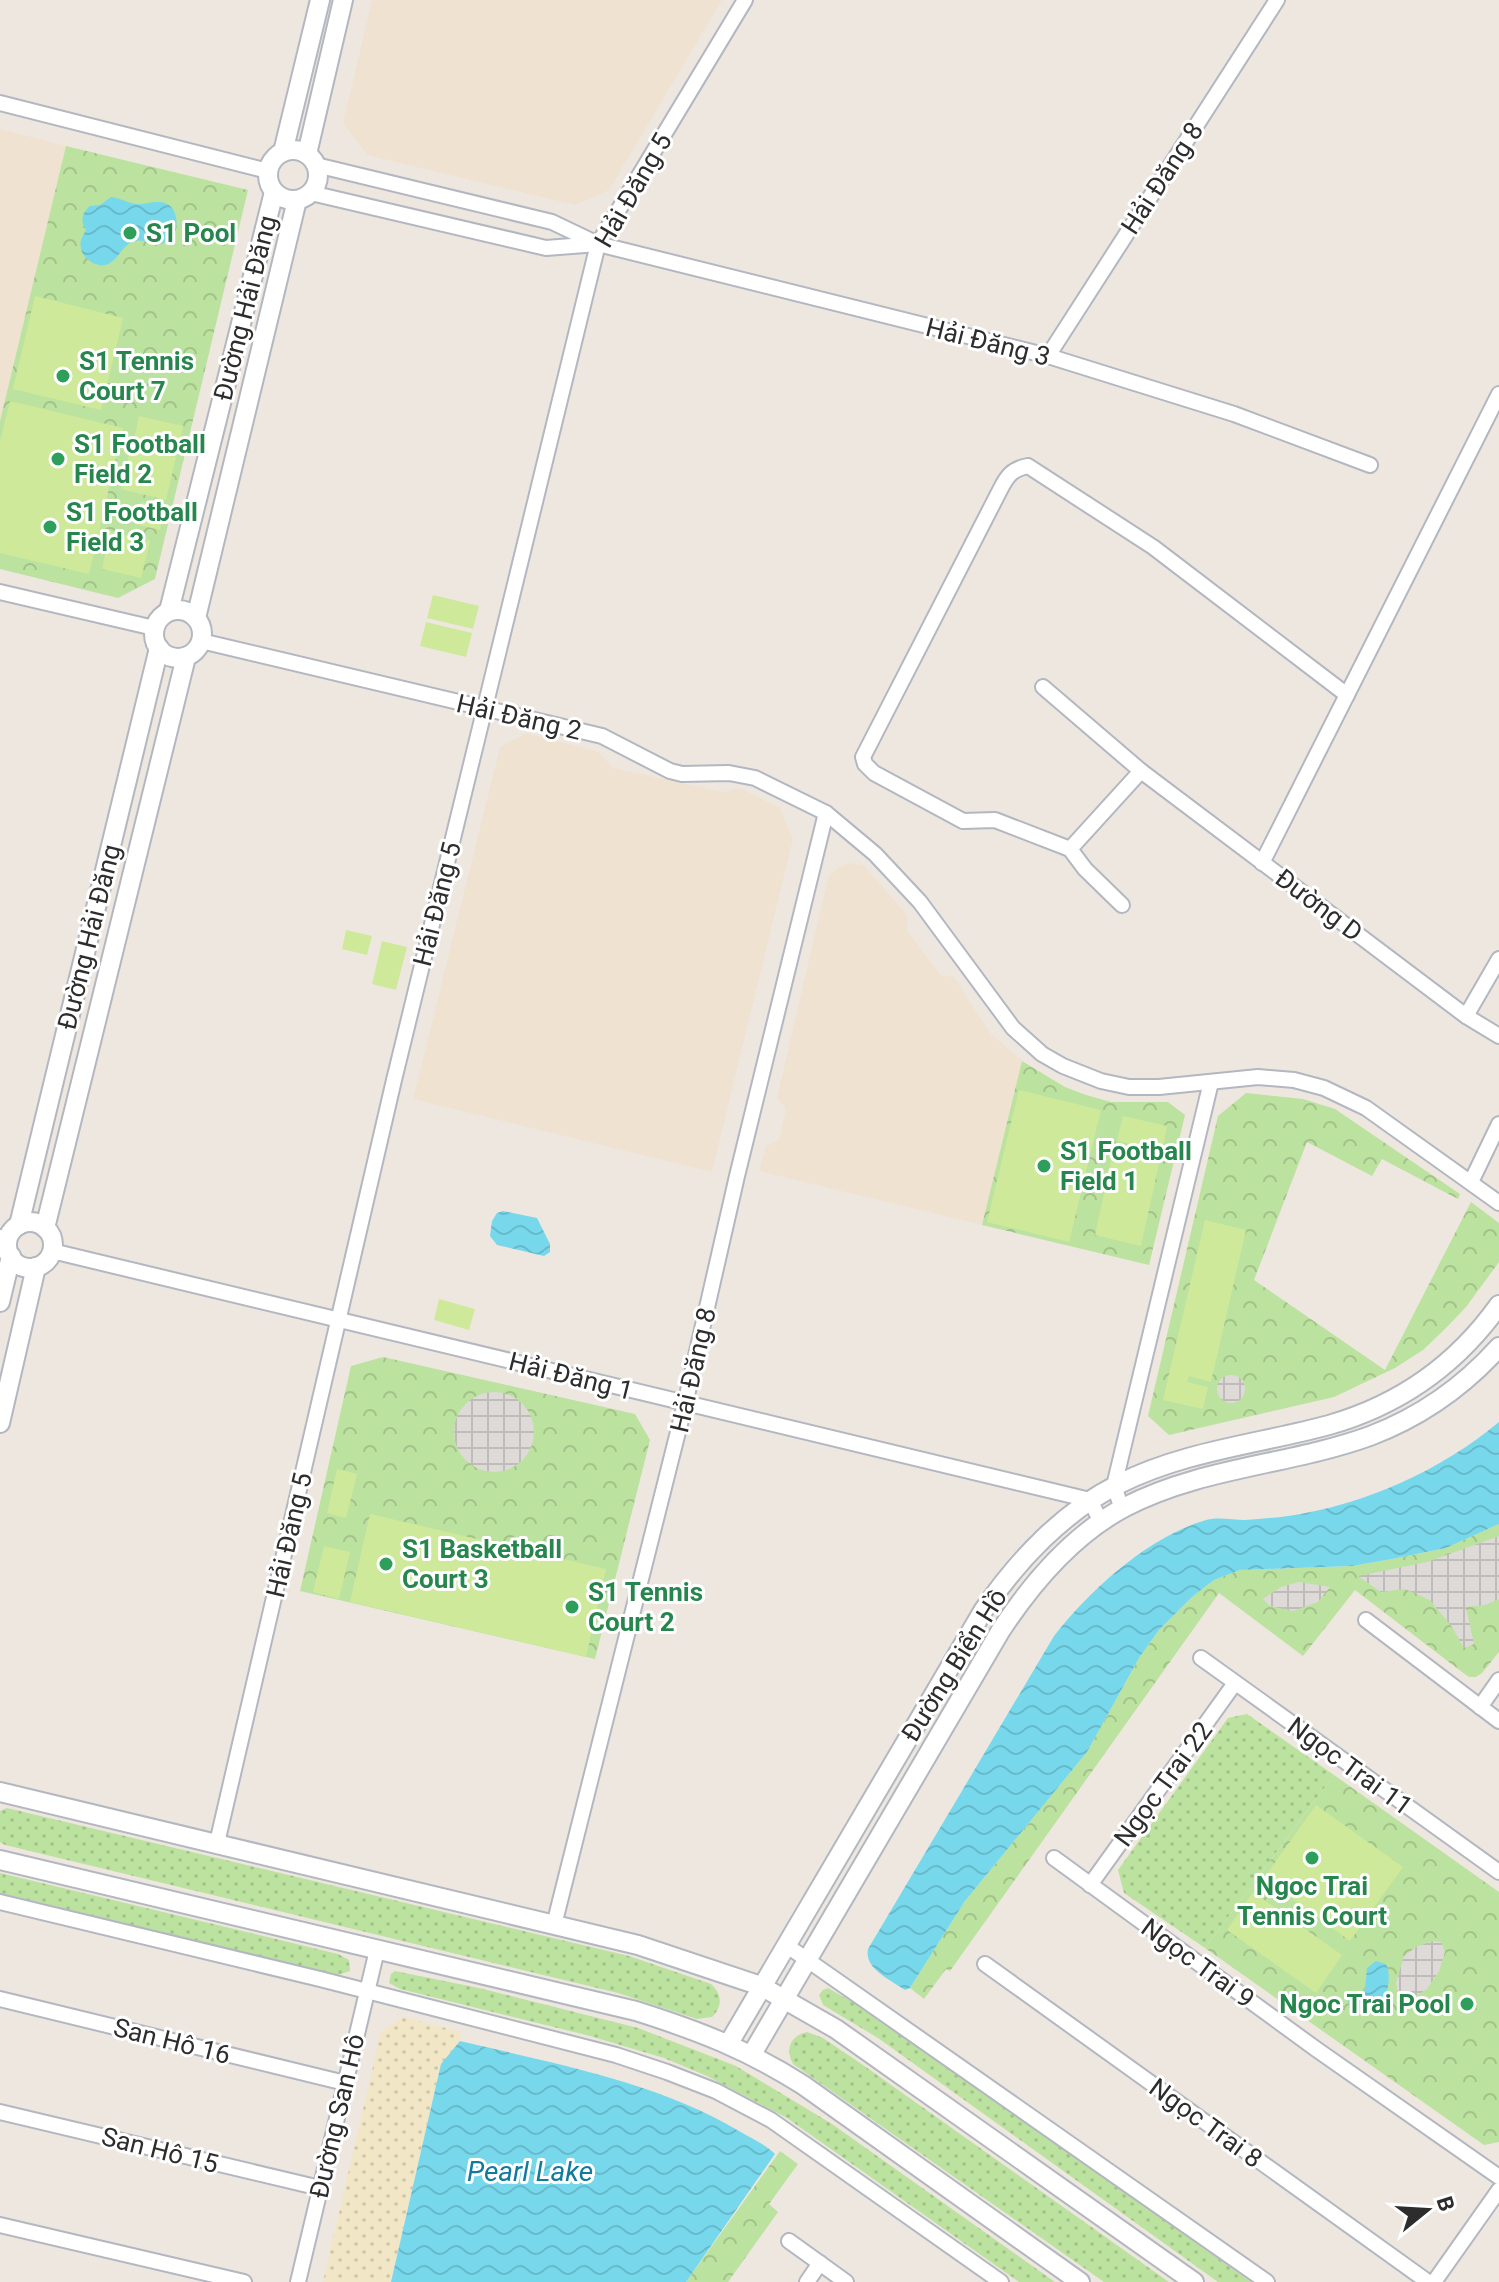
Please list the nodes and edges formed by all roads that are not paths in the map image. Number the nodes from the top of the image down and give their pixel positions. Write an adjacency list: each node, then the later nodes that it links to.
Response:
1 (320, 0): 6 (street)
2 (343, 0): 7 (street)
3 (745, 0): 11 (street, Hải Đăng 5)
4 (1277, 0): 12 (street, Hải Đăng 8)
5 (0, 103): 8 (street)
6 (283, 152): 7 (street); 8 (street)
7 (311, 160): 10 (street); 11 (street, Hải Đăng 3)
8 (268, 171): 9 (street)
9 (274, 192): 10 (street); 16 (street, Đường Hải Đăng)
10 (304, 196): 11 (street, Hải Đăng 3); 17 (street, Đường Hải Đăng)
11 (598, 244): 12 (street, Hải Đăng 3); 24 (street, Hải Đăng 5)
12 (1048, 356): 14 (street, Hải Đăng 3)
13 (1499, 394): 23 (street)
14 (1370, 465)
15 (0, 592): 18 (street)
16 (169, 611): 17 (street); 18 (street)
17 (196, 618): 19 (street)
18 (154, 628): 20 (street)
19 (201, 641): 21 (street); 24 (street, Hải Đăng 2)
20 (159, 648): 21 (street); 38 (street, Đường Hải Đăng)
21 (186, 657): 37 (street, Đường Hải Đăng)
22 (1043, 687): 25 (street, Đường D)
23 (1347, 695): 27 (street); 28 (street)
24 (486, 710): 26 (street, Hải Đăng 2); 43 (street, Hải Đăng 5)
25 (1141, 771): 27 (street); 28 (street, Đường D)
26 (826, 813): 33 (street, Hải Đăng 2); 45 (street, Hải Đăng 8)
27 (1070, 849): 29 (street)
28 (1262, 863): 31 (street, Đường D)
29 (1122, 905)
30 (1499, 959): 31 (street)
31 (1466, 1016): 32 (street, Đường D)
32 (1499, 1036)
33 (1211, 1082): 35 (street, Hải Đăng 2); 47 (street)
34 (1499, 1124): 35 (street)
35 (1471, 1182): 36 (street, Hải Đăng 2)
36 (1499, 1203)
37 (45, 1228): 38 (street); 39 (street)
38 (9, 1239): 40 (street); 41 (street, Đường Hải Đăng)
39 (52, 1251): 40 (street); 43 (street, Hải Đăng 1)
40 (36, 1267): 46 (street)
41 (0, 1302)
42 (1499, 1305): 47 (street, Đường Biển Hồ)
43 (340, 1320): 45 (street, Hải Đăng 1); 58 (street, Hải Đăng 5)
44 (1499, 1347): 49 (street, Đường Biển Hồ)
45 (685, 1404): 48 (street, Hải Đăng 1); 64 (street, Hải Đăng 8)
46 (0, 1423)
47 (1114, 1486): 48 (street, Đường Biển Hồ); 49 (street)
48 (1090, 1500): 50 (street); 65 (street, Đường Biển Hồ)
49 (1122, 1509): 50 (street, Đường Biển Hồ)
50 (1101, 1522): 67 (street, Đường Biển Hồ)
51 (1366, 1620): 55 (street)
52 (1201, 1658): 54 (street, Ngọc Trai 11)
53 (1499, 1680): 55 (street)
54 (1235, 1683): 61 (street, Ngọc Trai 11); 62 (street, Ngọc Trai 22)
55 (1480, 1707): 56 (street)
56 (1499, 1721)
57 (0, 1792): 58 (street)
58 (217, 1843): 64 (street)
59 (1054, 1858): 62 (street, Ngọc Trai 9)
60 (0, 1860): 66 (street)
61 (1499, 1872)
62 (1090, 1885): 77 (street, Ngọc Trai 9)
63 (0, 1902): 70 (street)
64 (554, 1925): 69 (street)
65 (786, 1945): 67 (street); 69 (street, Đường Biển Hồ)
66 (377, 1950): 70 (street, Đường San Hô); 73 (street)
67 (807, 1958): 71 (street, Đường Biển Hồ); 90 (street)
68 (985, 1964): 91 (street, Ngọc Trai 8)
69 (761, 1986): 71 (street); 73 (street, Đường Biển Hồ)
70 (367, 1991): 75 (street, Đường San Hô); 87 (street)
71 (784, 1997): 74 (street, Đường Biển Hồ); 89 (street)
72 (0, 1999): 75 (street, San Hô 16)
73 (729, 2043): 74 (street)
74 (752, 2054): 88 (street)
75 (345, 2083): 78 (street, Đường San Hô)
76 (0, 2112): 78 (street, San Hô 15)
77 (1499, 2177)
78 (320, 2188): 84 (street, Đường San Hô)
79 (1499, 2190): 92 (street)
80 (0, 2225): 83 (street)
81 (789, 2241): 82 (street)
82 (820, 2263): 85 (street); 86 (street)
83 (244, 2282)
84 (298, 2282)
85 (807, 2282)
86 (846, 2282)
87 (1001, 2282)
88 (1080, 2282)
89 (1194, 2282)
90 (1267, 2282)
91 (1428, 2282)
92 (1434, 2282)

